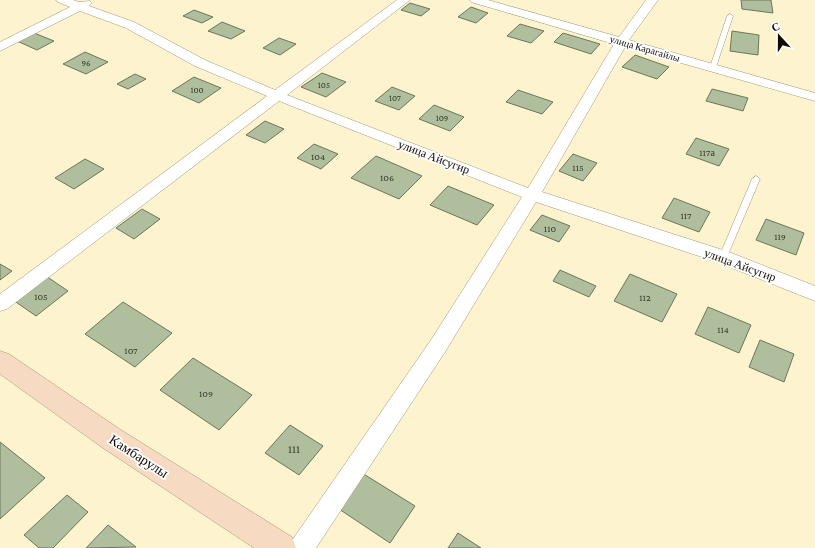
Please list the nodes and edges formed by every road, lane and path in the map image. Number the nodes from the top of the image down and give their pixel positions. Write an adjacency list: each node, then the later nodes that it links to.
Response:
1 (62, 0): 5 (street, улица Айсугир)
2 (404, 0): 10 (street)
3 (475, 0): 7 (street, улица Карагайлы)
4 (652, 0): 7 (street)
5 (86, 3): 8 (street); 10 (street, улица Айсугир)
6 (730, 16): 9 (lane)
7 (622, 41): 9 (street, улица Карагайлы); 13 (street)
8 (0, 47)
9 (713, 67): 11 (street, улица Карагайлы)
10 (278, 96): 13 (street, улица Айсугир); 16 (street)
11 (815, 97)
12 (756, 179): 14 (lane)
13 (532, 195): 14 (street, улица Айсугир); 19 (street)
14 (723, 258): 15 (street, улица Айсугир)
15 (815, 294)
16 (0, 304)
17 (0, 361): 18 (street, Камбарулы)
18 (281, 548)
19 (302, 548)

